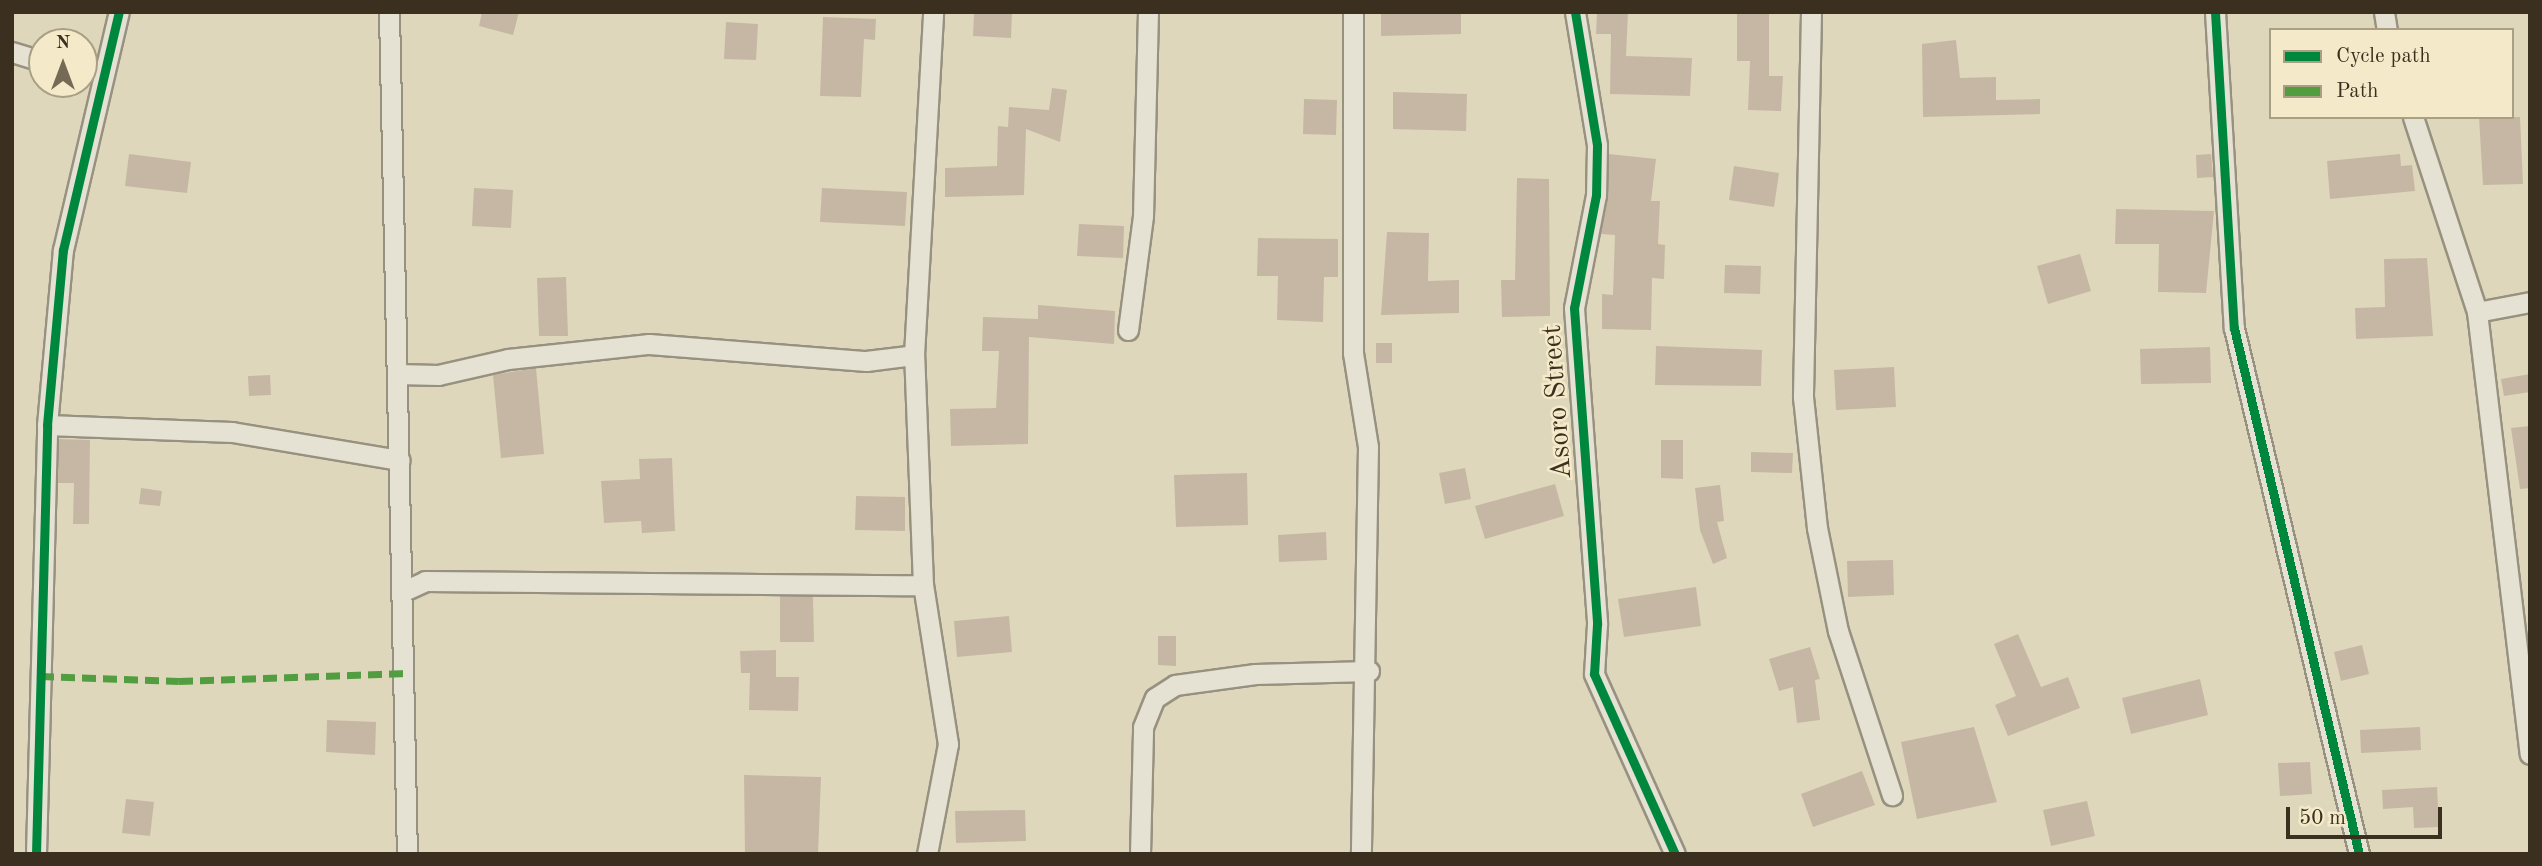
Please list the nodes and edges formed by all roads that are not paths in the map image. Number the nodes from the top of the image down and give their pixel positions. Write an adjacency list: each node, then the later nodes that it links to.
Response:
1 (119, 12): 9 (street)
2 (389, 12): 16 (street)
3 (933, 12): 15 (street)
4 (1148, 12): 14 (street)
5 (1353, 12): 21 (street)
6 (1575, 12): 29 (street, Asoro Street)
7 (1811, 12): 23 (street)
8 (2215, 12): 30 (street)
9 (98, 64)
10 (89, 98): 17 (street)
11 (2414, 119): 13 (street)
12 (2530, 302): 13 (street)
13 (2477, 312): 22 (street)
14 (1128, 330)
15 (914, 355): 16 (street); 19 (street)
16 (397, 374): 18 (street)
17 (47, 425): 18 (street); 24 (street)
18 (400, 460): 20 (street)
19 (923, 585): 20 (street); 26 (street)
20 (404, 591): 25 (street)
21 (1369, 671): 27 (street); 28 (street)
22 (2530, 754)
23 (1892, 794)
24 (36, 854)
25 (407, 854)
26 (927, 854)
27 (1140, 854)
28 (1361, 854)
29 (1675, 854)
30 (2359, 854)

